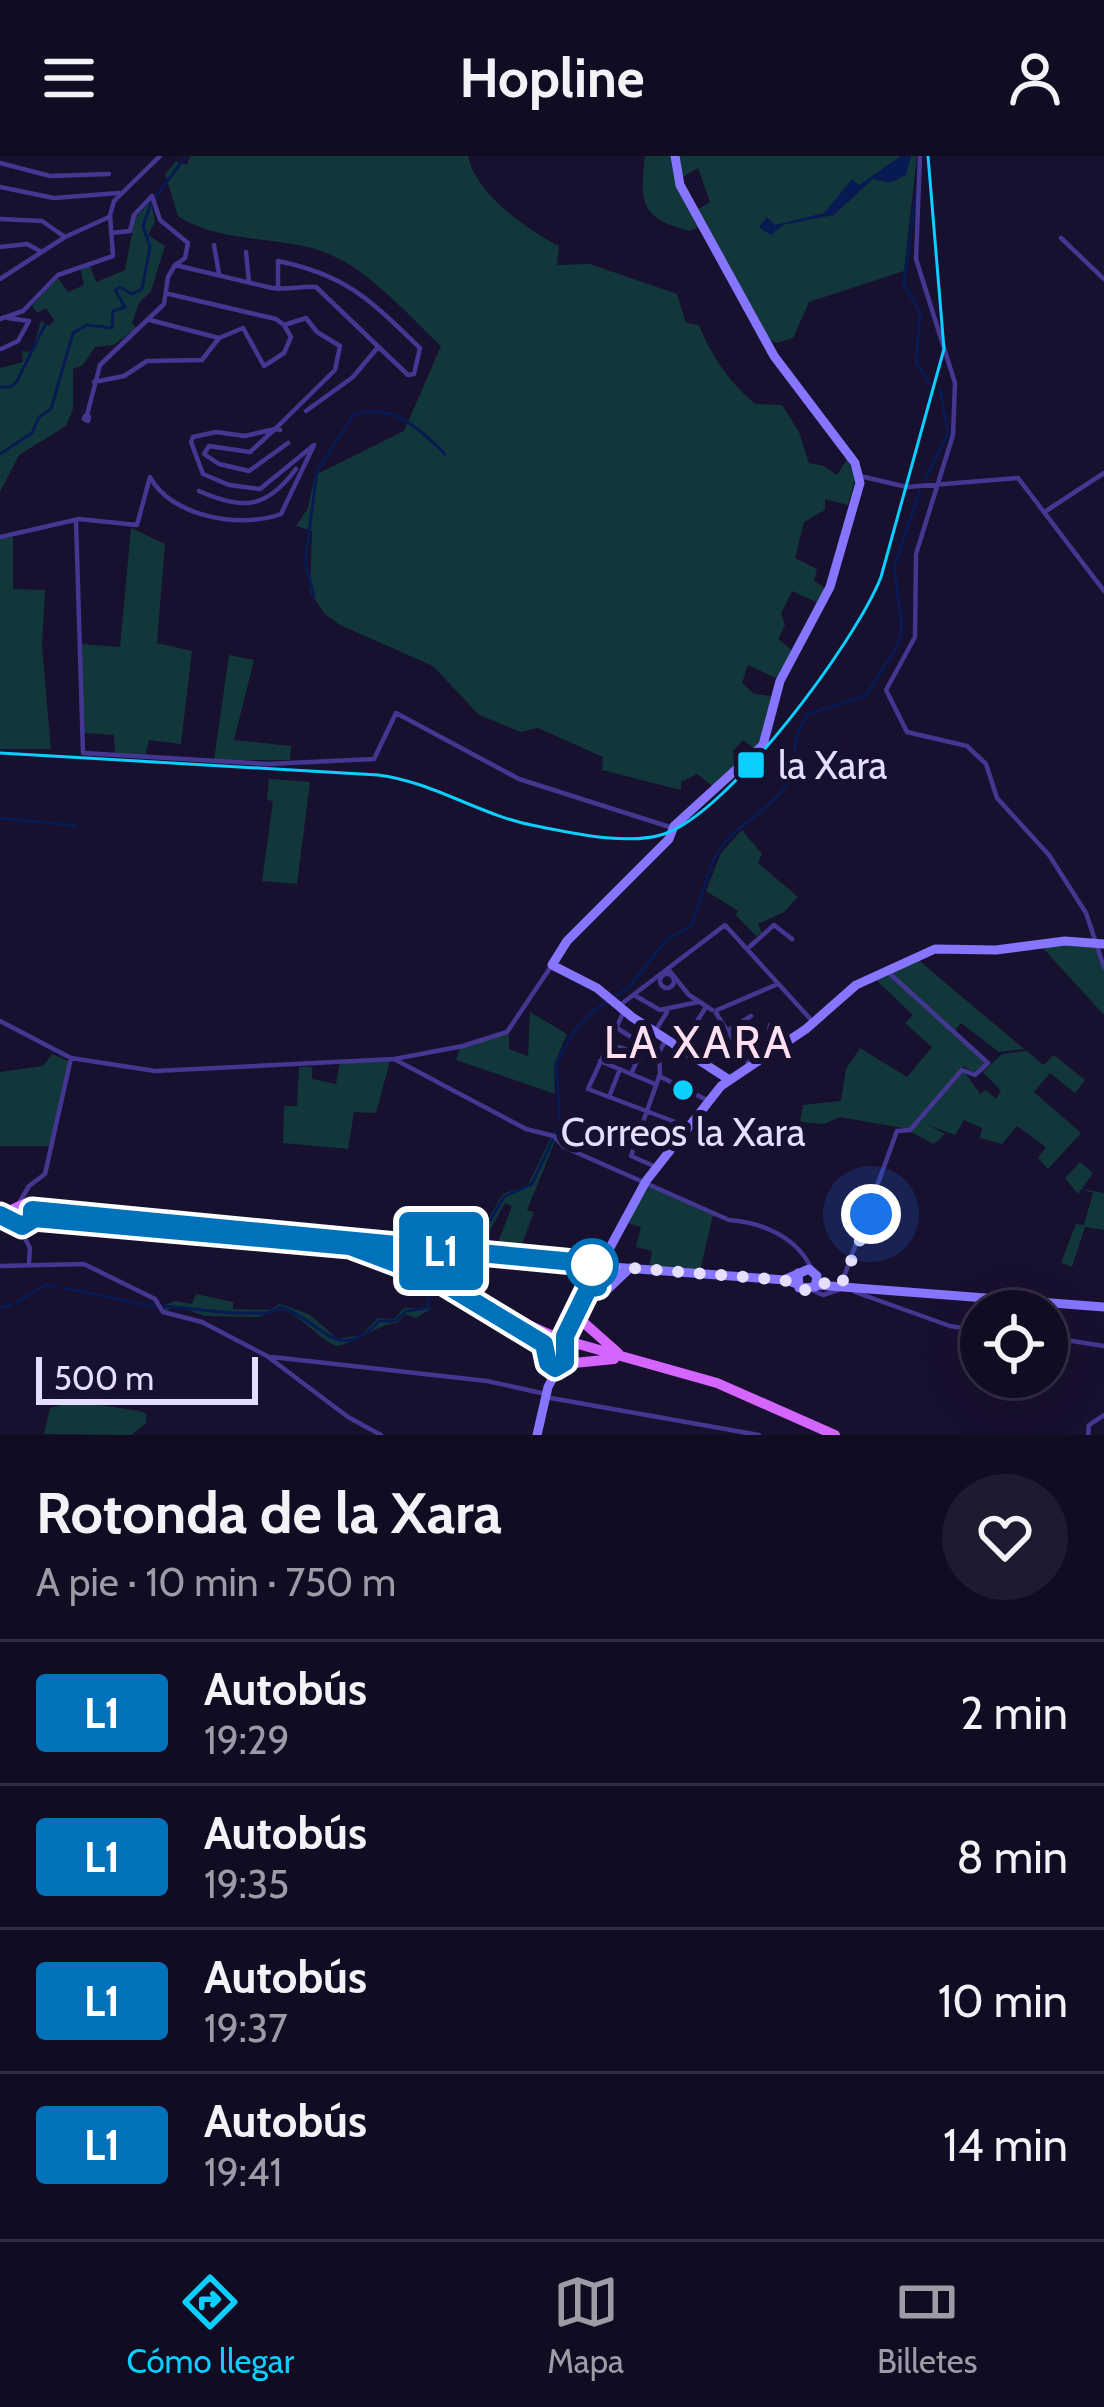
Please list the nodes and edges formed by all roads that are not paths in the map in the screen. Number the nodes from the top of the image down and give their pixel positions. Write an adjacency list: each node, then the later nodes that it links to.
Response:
1 (160, 156): 7 (street)
2 (675, 156): 39 (main road)
3 (920, 156): 40 (street)
4 (0, 163): 5 (street)
5 (109, 174)
6 (0, 188): 7 (street)
7 (119, 193): 8 (street)
8 (110, 217): 10 (street); 11 (street)
9 (0, 219): 11 (street)
10 (111, 233): 19 (street); 26 (street)
11 (65, 236): 16 (street)
12 (1061, 238): 22 (street)
13 (214, 244): 20 (street)
14 (0, 247): 16 (street)
15 (279, 248): 18 (street)
16 (40, 251): 21 (street)
17 (246, 252): 23 (street)
18 (278, 261): 24 (street); 30 (street)
19 (175, 265): 20 (street); 25 (street)
20 (219, 276): 23 (street)
21 (0, 279)
22 (1104, 279)
23 (249, 283): 24 (street)
24 (278, 289): 30 (street)
25 (169, 294): 27 (street); 28 (street)
26 (3, 318): 31 (street)
27 (150, 320): 29 (street); 32 (street)
28 (284, 326): 29 (street); 35 (street)
29 (219, 338): 32 (street)
30 (378, 347): 33 (street)
31 (1, 349)
32 (94, 382): 34 (street)
33 (306, 411)
34 (87, 415)
35 (278, 429): 36 (street); 37 (street)
36 (288, 443)
37 (299, 470): 41 (street); 43 (street)
38 (1104, 473): 42 (street)
39 (860, 476): 40 (street); 46 (main road)
40 (941, 482): 42 (street); 48 (street)
41 (199, 491)
42 (1046, 511): 45 (street)
43 (76, 520): 44 (street); 46 (street)
44 (0, 537)
45 (1104, 591)
46 (673, 828): 50 (main road)
47 (792, 939): 49 (street)
48 (1101, 943): 51 (street); 52 (main road)
49 (747, 949): 53 (street); 54 (street)
50 (552, 967): 59 (main road); 79 (street)
51 (1104, 967)
52 (886, 970): 64 (main road); 102 (street)
53 (667, 972): 55 (street); 56 (street)
54 (778, 984): 60 (street); 64 (street)
55 (634, 995): 58 (street); 59 (street)
56 (689, 995): 57 (street); 58 (street)
57 (698, 1002): 58 (street); 60 (street)
58 (688, 1006)
59 (622, 1010): 66 (street); 69 (main road)
60 (712, 1010): 67 (street); 73 (street)
61 (667, 1011): 69 (street)
62 (751, 1016): 67 (street)
63 (0, 1022): 78 (street)
64 (814, 1023): 76 (main road)
65 (770, 1025): 76 (street)
66 (617, 1028): 71 (street); 72 (street)
67 (728, 1031): 74 (street); 81 (street)
68 (749, 1031): 74 (street)
69 (655, 1033): 70 (main road)
70 (666, 1040): 73 (main road); 77 (street)
71 (644, 1044): 75 (street); 77 (street)
72 (608, 1045): 75 (street); 80 (street)
73 (680, 1048): 81 (main road)
74 (741, 1052): 82 (street)
75 (640, 1053): 84 (street)
76 (766, 1054): 82 (main road)
77 (659, 1055): 85 (street)
78 (71, 1058): 79 (street); 94 (street)
79 (394, 1059): 93 (street)
80 (600, 1061): 83 (street); 88 (street)
81 (705, 1064): 86 (main road)
82 (749, 1065): 86 (main road)
83 (620, 1069): 84 (street); 88 (street)
84 (631, 1074): 87 (street)
85 (659, 1076): 87 (street); 89 (street)
86 (728, 1079): 89 (main road)
87 (655, 1084): 90 (street)
88 (609, 1097): 90 (street)
89 (709, 1101): 91 (main road)
90 (646, 1110): 91 (street); 92 (street)
91 (688, 1127): 92 (main road)
92 (656, 1168): 93 (main road)
93 (646, 1181): 99 (main road); 101 (street)
94 (19, 1216): 95 (main road); 96 (main road); 97 (street)
95 (278, 1234): 96 (main road); 99 (main road)
96 (336, 1244): 100 (main road)
97 (29, 1262): 98 (street); 109 (street)
98 (0, 1266)
99 (600, 1272): 101 (main road); 103 (main road)
100 (435, 1278): 108 (main road); 108 (main road)
101 (808, 1278): 102 (main road); 105 (street)
102 (837, 1284): 104 (main road)
103 (580, 1304): 108 (main road); 112 (main road)
104 (1104, 1306)
105 (960, 1328)
106 (1068, 1340): 107 (street)
107 (1104, 1346)
108 (559, 1352): 110 (main road); 110 (main road); 111 (main road)
109 (267, 1356): 111 (street); 114 (street)
110 (705, 1379): 112 (main road)
111 (546, 1395): 115 (main road); 116 (street)
112 (752, 1397): 117 (main road)
113 (1104, 1415): 118 (street)
114 (381, 1435)
115 (538, 1435)
116 (759, 1435)
117 (835, 1435)
118 (1088, 1435)

